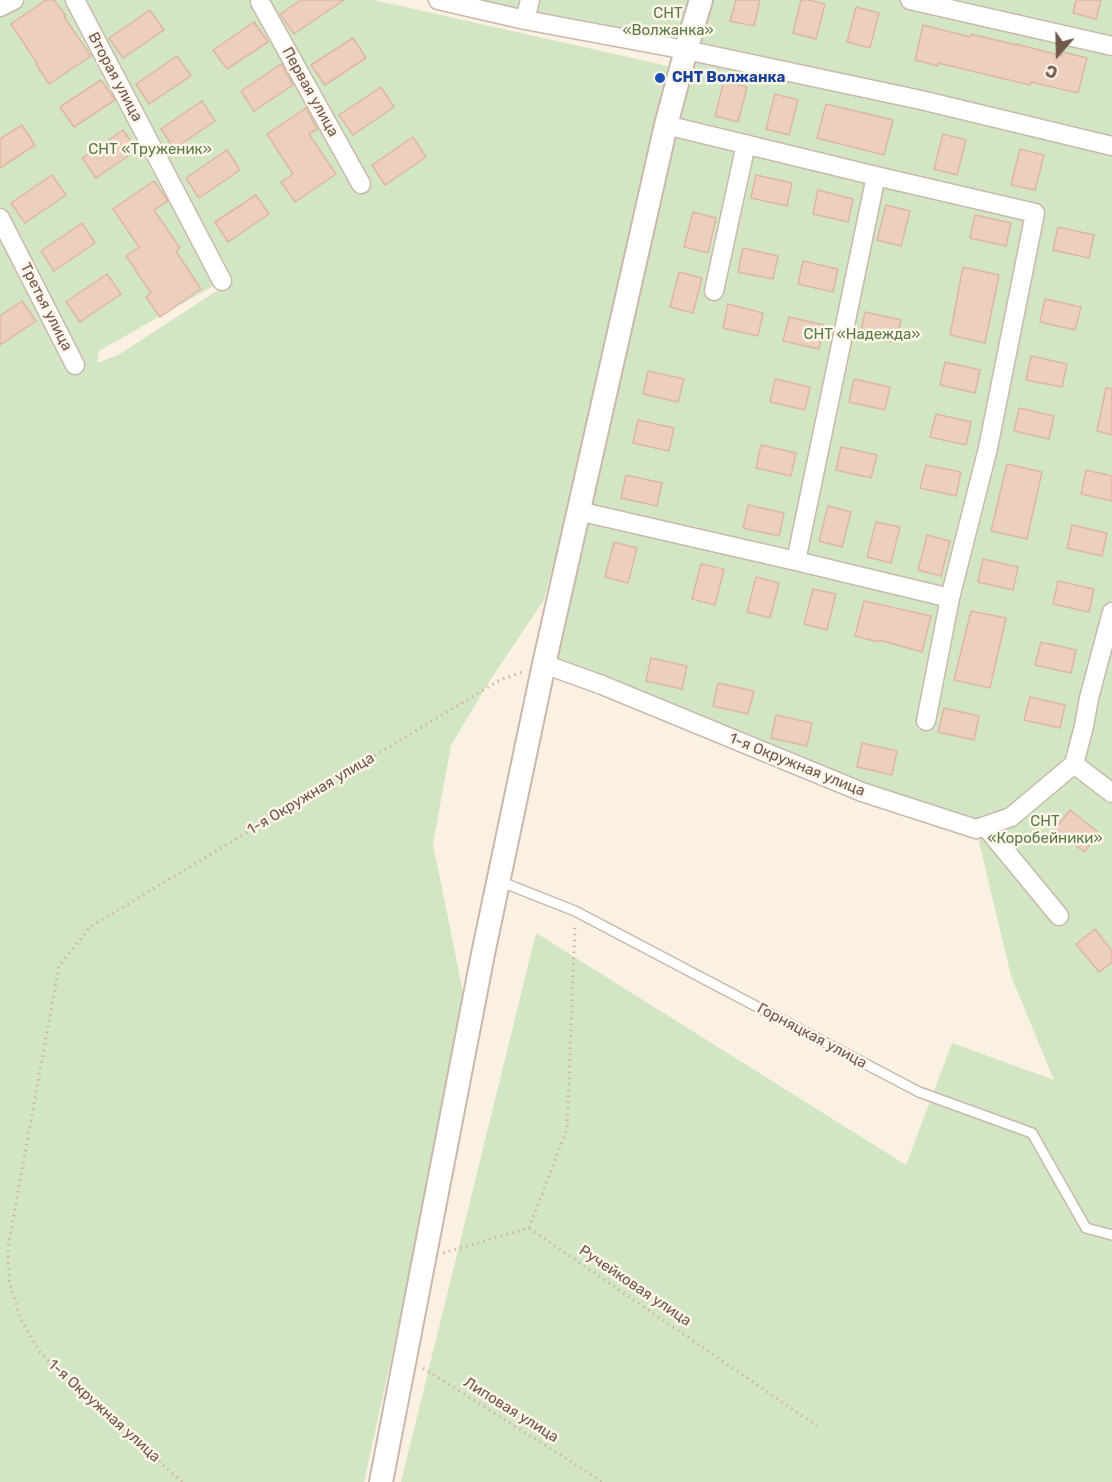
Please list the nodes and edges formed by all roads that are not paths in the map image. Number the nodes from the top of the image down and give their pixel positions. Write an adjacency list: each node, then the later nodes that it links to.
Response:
1 (14, 0): 8 (street)
2 (75, 0): 18 (street, Вторая улица)
3 (260, 0): 16 (street, Первая улица)
4 (438, 0): 9 (street)
5 (530, 0): 9 (street)
6 (701, 0): 11 (street)
7 (910, 0): 10 (street)
8 (0, 8)
9 (525, 20): 11 (street)
10 (1112, 46)
11 (686, 50): 12 (street); 14 (street)
12 (666, 125): 13 (street); 21 (street)
13 (746, 144): 15 (street); 19 (street)
14 (1112, 146)
15 (876, 176): 22 (street); 23 (street)
16 (361, 184)
17 (0, 218): 20 (street, Третья улица)
18 (222, 281)
19 (714, 291)
20 (75, 365)
21 (578, 510): 22 (street); 25 (street)
22 (796, 561): 23 (street)
23 (950, 598): 26 (street)
24 (1112, 613): 27 (street)
25 (544, 664): 29 (street, 1-я Окружная улица); 30 (street)
26 (926, 721)
27 (1074, 764): 28 (street); 29 (street, 1-я Окружная улица)
28 (1112, 793)
29 (986, 826): 31 (street)
30 (499, 881): 32 (lane, Горняцкая улица); 33 (street)
31 (1059, 916)
32 (1112, 1235)
33 (381, 1482)

